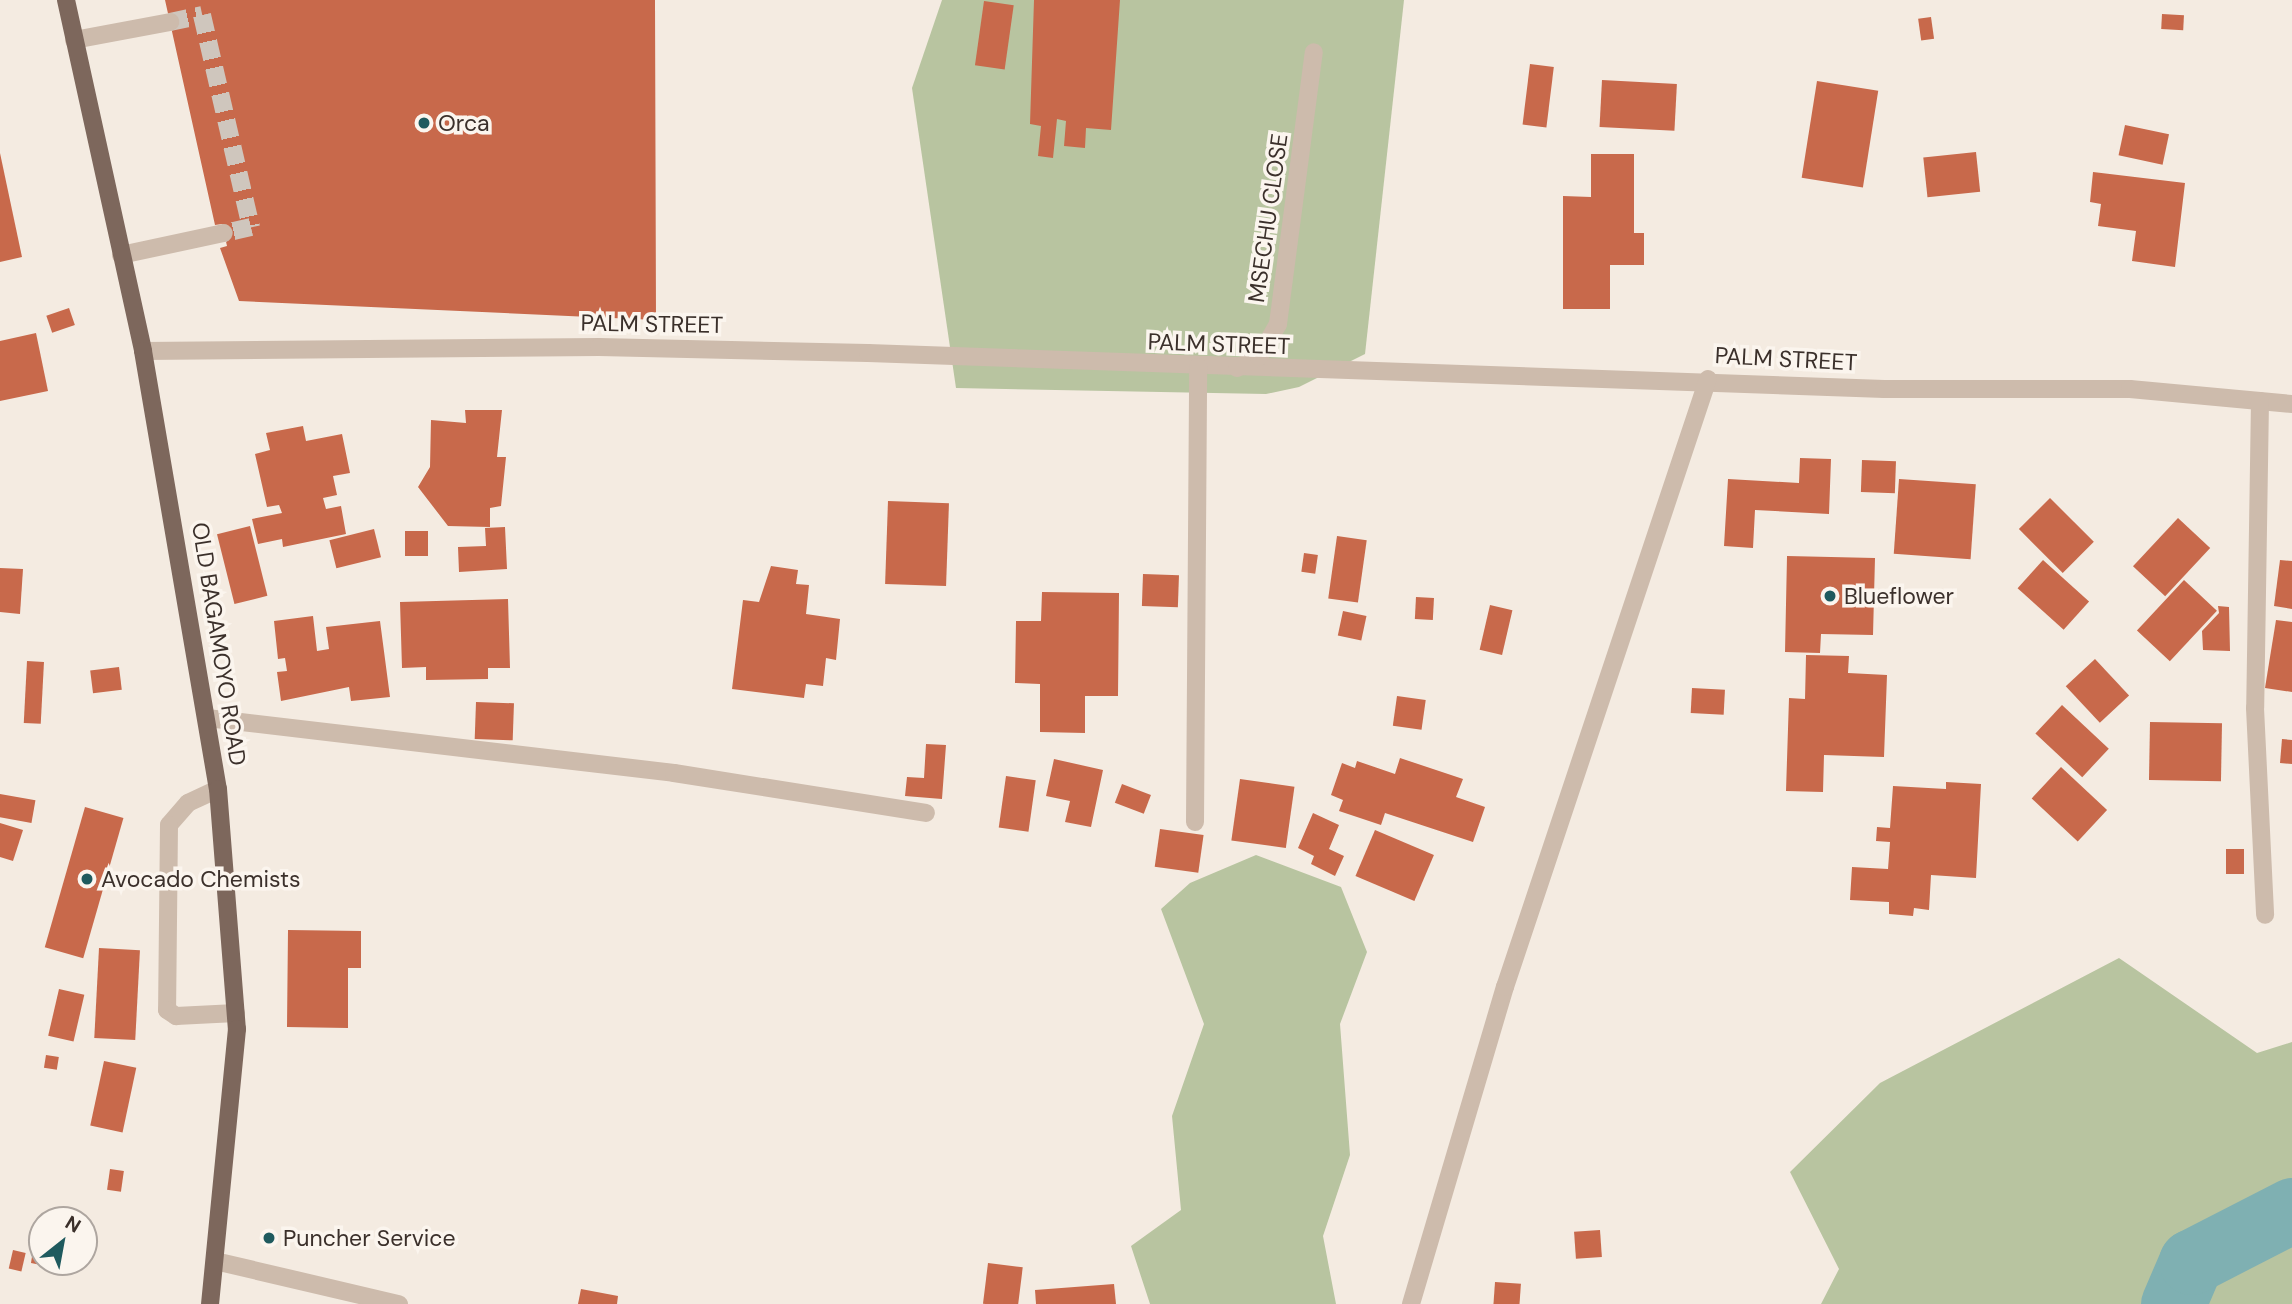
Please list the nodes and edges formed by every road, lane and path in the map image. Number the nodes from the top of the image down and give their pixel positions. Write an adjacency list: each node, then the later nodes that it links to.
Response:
1 (66, 0): 3 (main road, OLD BAGAMOYO ROAD)
2 (170, 22): 3 (street)
3 (74, 40): 6 (main road, OLD BAGAMOYO ROAD)
4 (1314, 52): 9 (street, MSECHU CLOSE)
5 (224, 233): 6 (street)
6 (121, 255): 7 (main road, OLD BAGAMOYO ROAD)
7 (143, 351): 8 (street, PALM STREET); 13 (main road, OLD BAGAMOYO ROAD)
8 (1198, 367): 9 (street, PALM STREET); 16 (street)
9 (1234, 370): 10 (street, PALM STREET)
10 (1708, 379): 11 (street, PALM STREET); 22 (street)
11 (2260, 401): 12 (street, PALM STREET); 17 (street)
12 (2292, 404)
13 (207, 718): 14 (main road, OLD BAGAMOYO ROAD); 15 (street)
14 (218, 789): 18 (main road, OLD BAGAMOYO ROAD); 18 (street)
15 (926, 813)
16 (1195, 822)
17 (2265, 915)
18 (236, 1013): 19 (main road, OLD BAGAMOYO ROAD)
19 (215, 1261): 20 (main road, OLD BAGAMOYO ROAD); 21 (street)
20 (210, 1304)
21 (399, 1304)
22 (1411, 1304)

